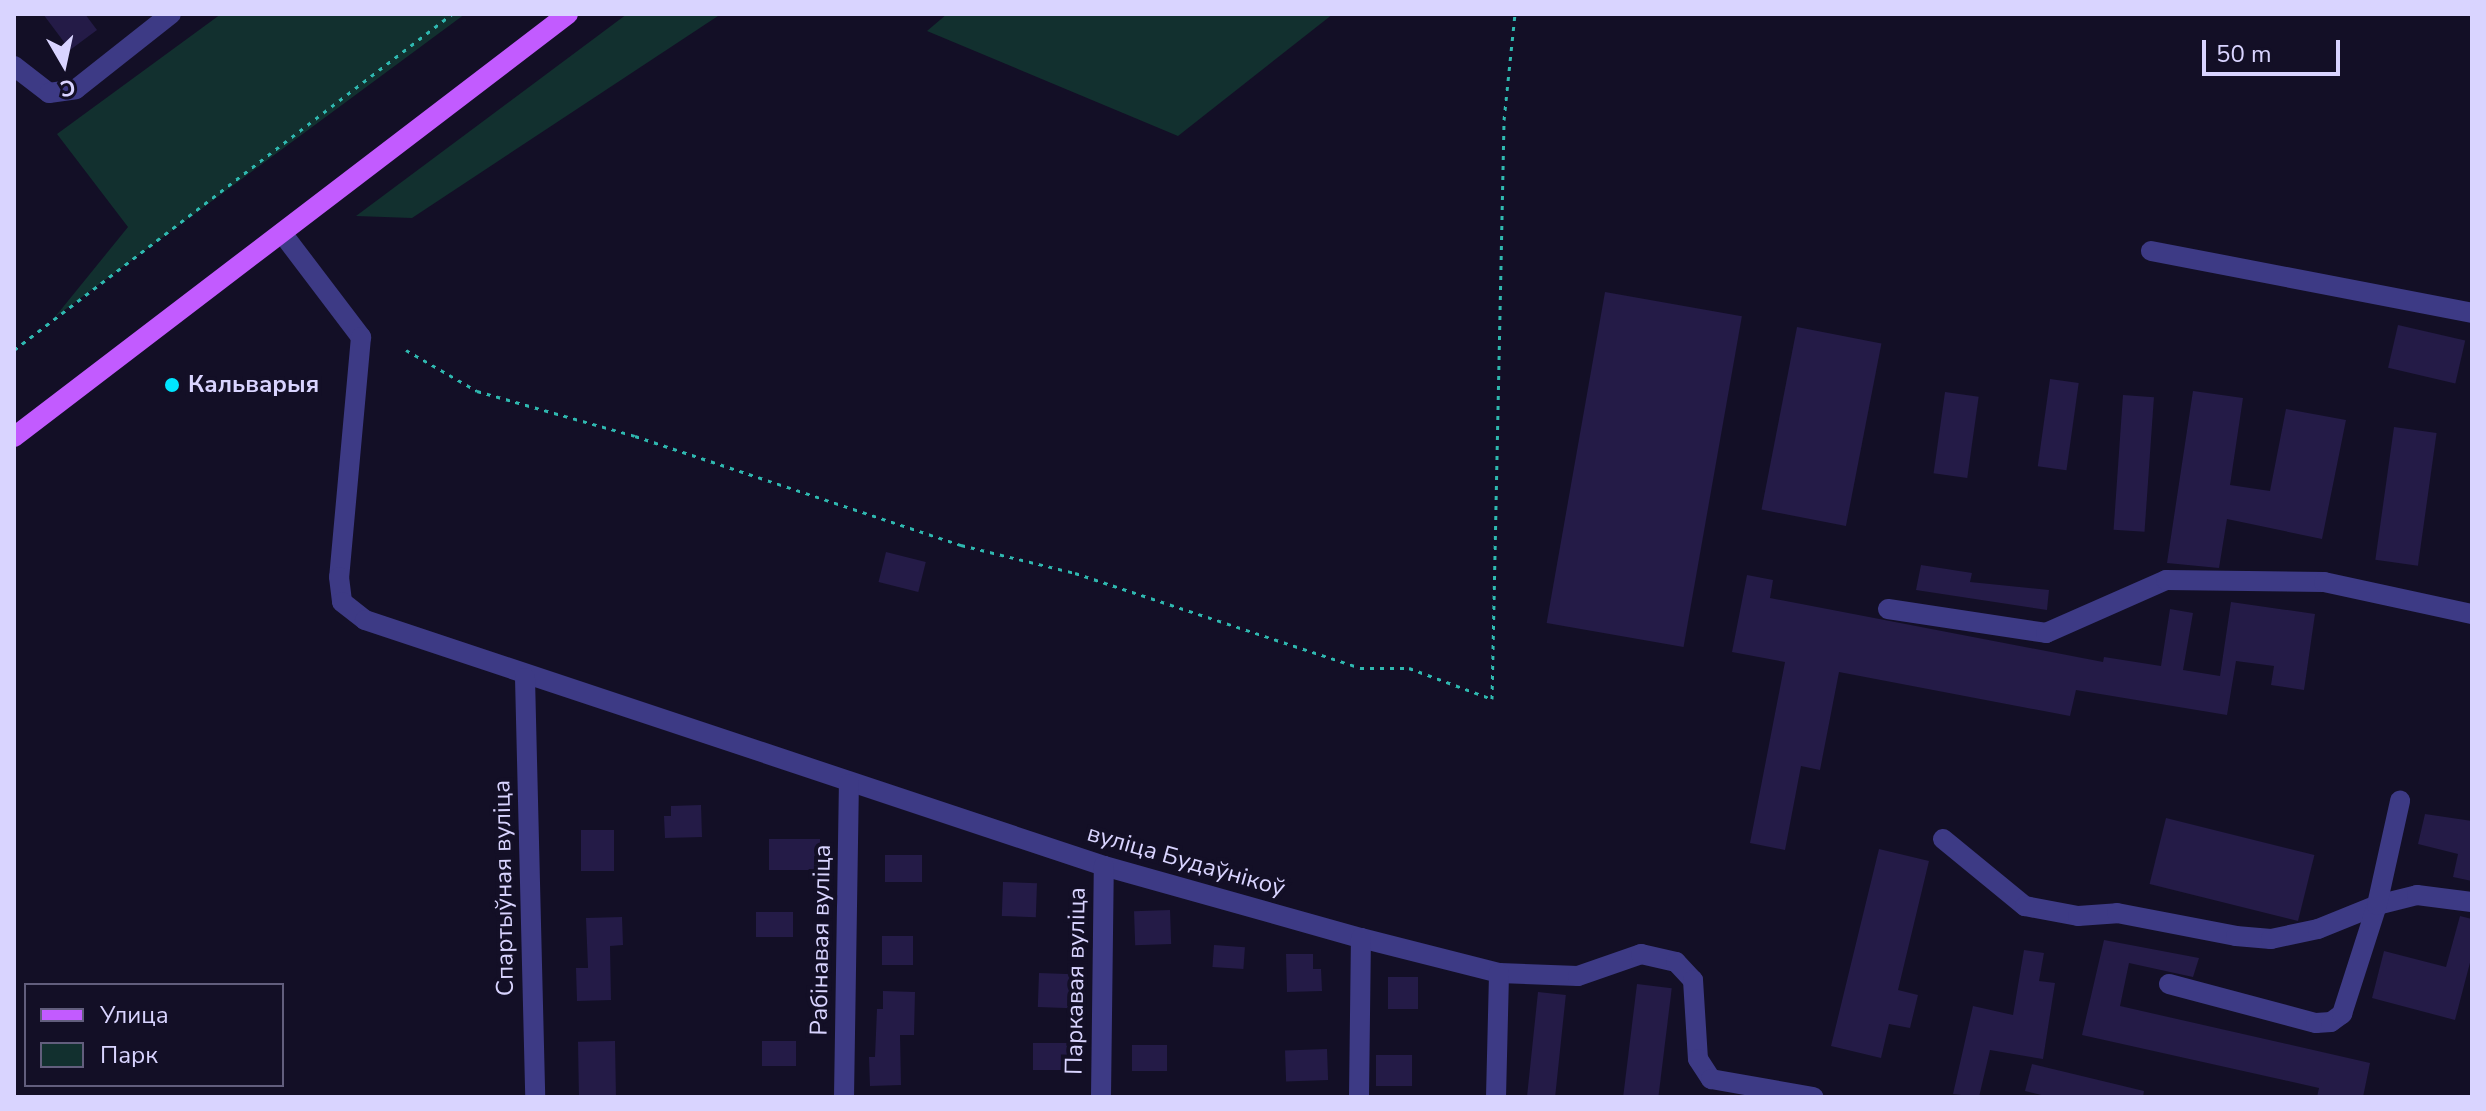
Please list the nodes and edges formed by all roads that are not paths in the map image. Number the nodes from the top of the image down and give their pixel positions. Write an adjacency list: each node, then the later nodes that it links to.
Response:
1 (171, 14): 3 (street)
2 (568, 14): 4 (main road)
3 (14, 66)
4 (282, 233): 7 (main road); 10 (street, вуліца Будаўнікоў)
5 (2151, 251): 6 (street)
6 (2472, 313)
7 (14, 437)
8 (1888, 609): 9 (street)
9 (2472, 614)
10 (525, 678): 11 (street, вуліца Будаўнікоў); 21 (street, Спартыўная вуліца)
11 (849, 784): 14 (street, вуліца Будаўнікоў); 22 (street, Рабінавая вуліца)
12 (2400, 801): 16 (street)
13 (1943, 839): 16 (street)
14 (1104, 866): 17 (street, вуліца Будаўнікоў); 23 (street, Паркавая вуліца)
15 (2472, 902): 16 (street)
16 (2377, 905): 19 (street)
17 (1361, 938): 18 (street, вуліца Будаўнікоў); 24 (street)
18 (1499, 973): 20 (street, вуліца Будаўнікоў); 25 (street)
19 (2169, 984)
20 (1740, 1090): 26 (street, вуліца Будаўнікоў)
21 (535, 1097)
22 (844, 1097)
23 (1101, 1097)
24 (1359, 1097)
25 (1496, 1097)
26 (1813, 1097)

